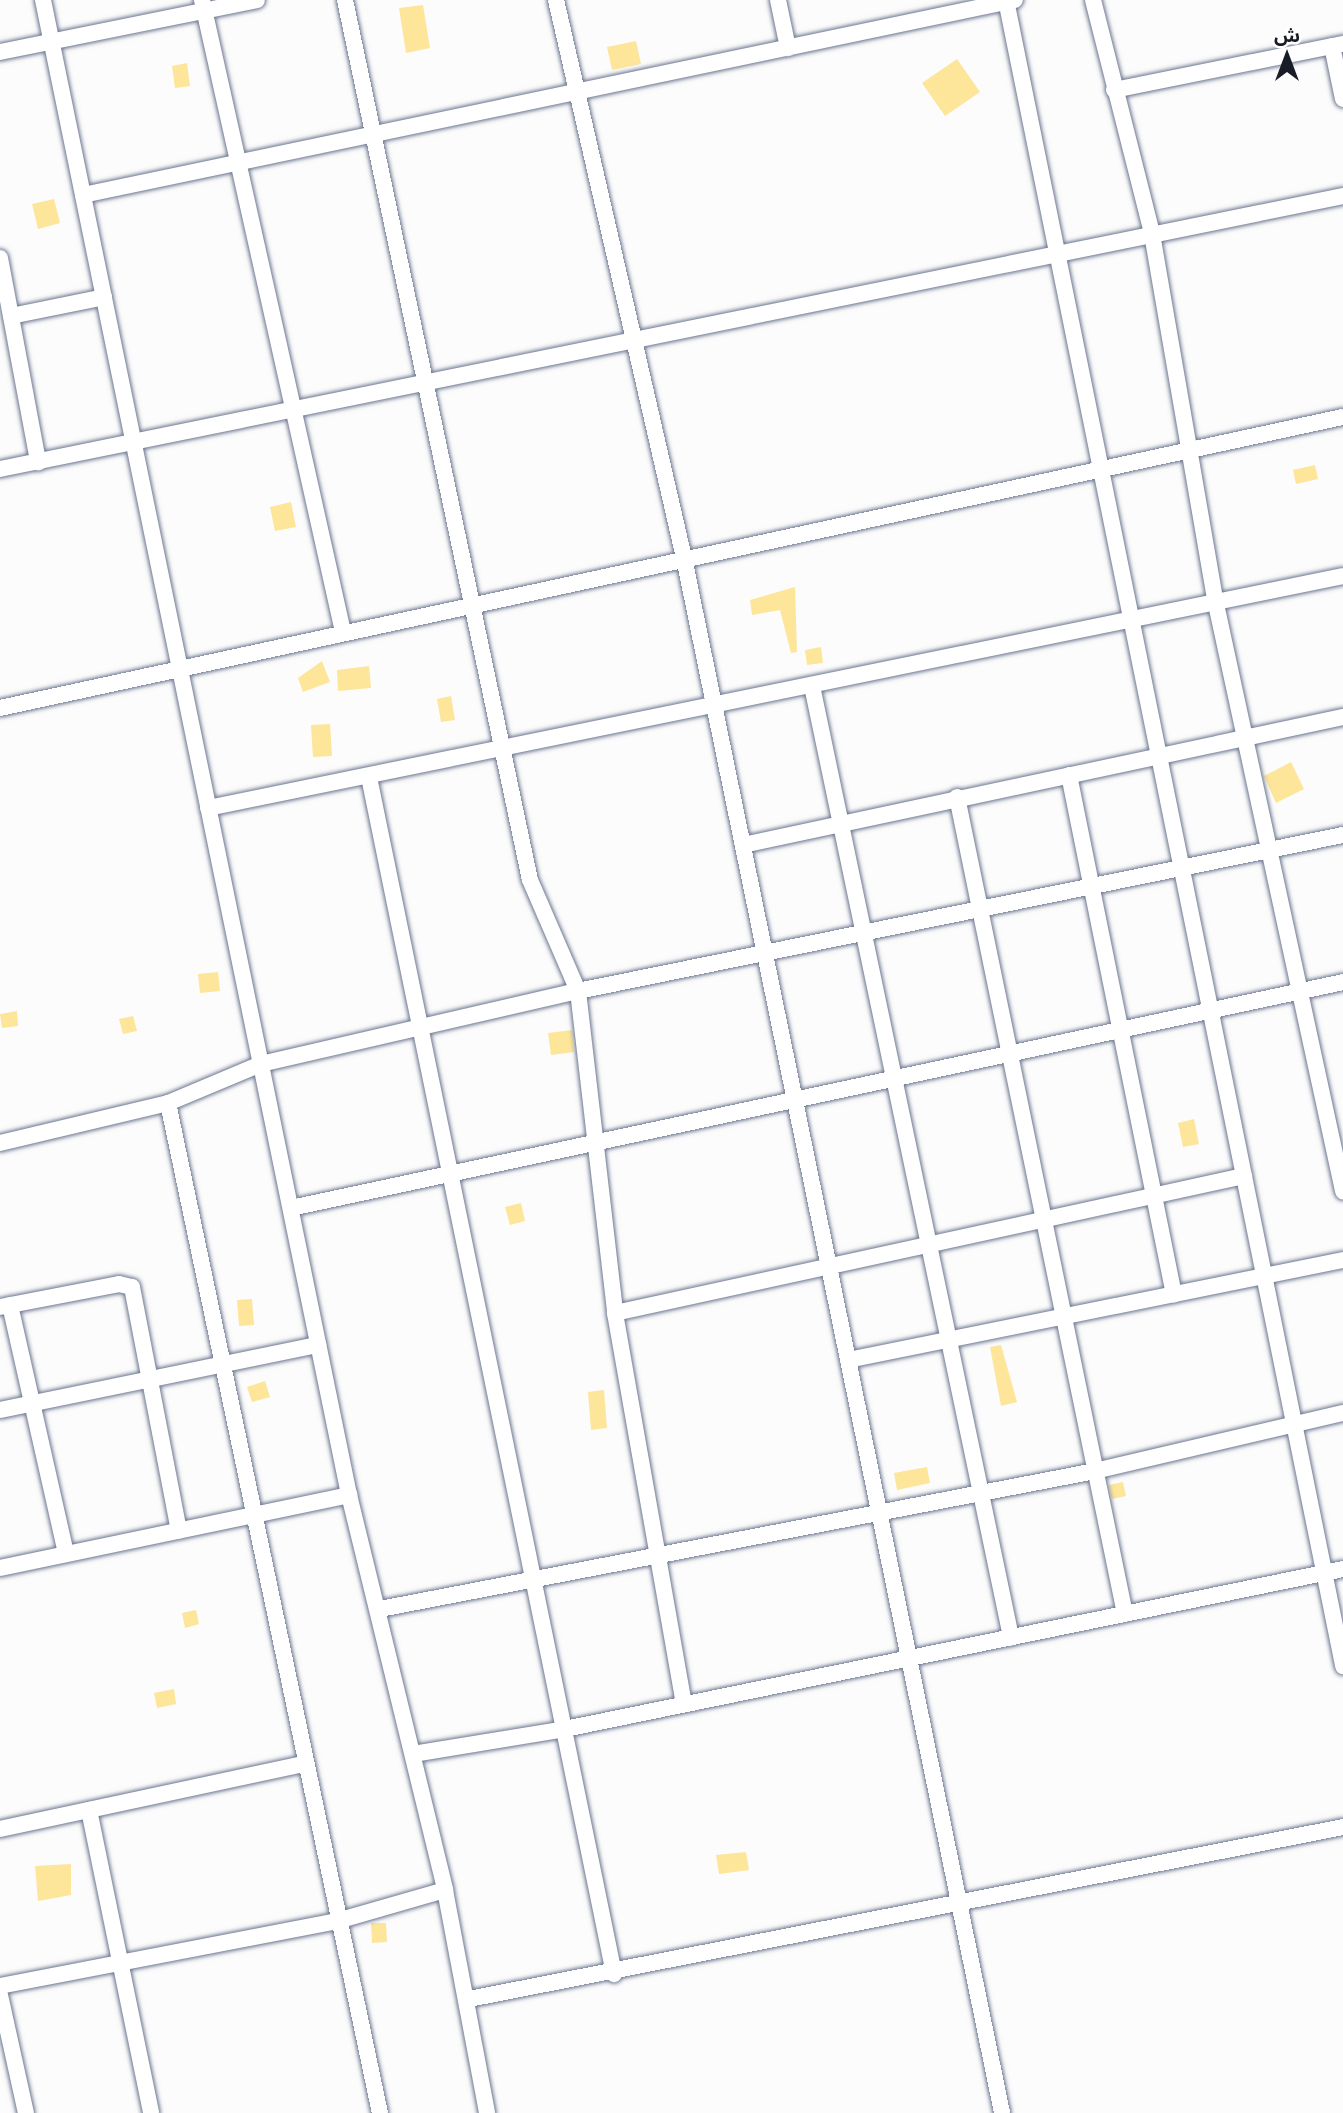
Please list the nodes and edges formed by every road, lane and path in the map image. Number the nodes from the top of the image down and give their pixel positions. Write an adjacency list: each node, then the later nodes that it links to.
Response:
1 (43, 0): 9 (street)
2 (257, 0): 8 (street)
3 (345, 0): 16 (street)
4 (556, 0): 14 (street)
5 (778, 0): 11 (street)
6 (1093, 0): 13 (street)
7 (1009, 1): 11 (street); 21 (street)
8 (203, 6): 9 (street); 17 (street)
9 (52, 43): 12 (street); 18 (street)
10 (1338, 45): 13 (street); 15 (street)
11 (788, 48): 14 (street)
12 (0, 52)
13 (1114, 90): 20 (street)
14 (575, 95): 16 (street); 25 (street)
15 (1343, 99)
16 (375, 131): 17 (street); 26 (street)
17 (238, 160): 18 (street); 27 (street)
18 (83, 195): 23 (street)
19 (1343, 196): 20 (street)
20 (1152, 234): 21 (street); 30 (street)
21 (1057, 253): 25 (street); 32 (street)
22 (0, 258): 24 (street)
23 (104, 297): 24 (street); 29 (street)
24 (11, 316): 31 (street)
25 (634, 340): 26 (street); 34 (street)
26 (430, 383): 27 (street); 36 (street)
27 (297, 408): 29 (street); 39 (street)
28 (1343, 417): 30 (street)
29 (133, 441): 31 (street); 40 (street)
30 (1188, 446): 32 (street); 37 (street)
31 (38, 462): 33 (street)
32 (1100, 467): 34 (street); 38 (street)
33 (0, 469)
34 (684, 558): 36 (street); 42 (street)
35 (1343, 576): 37 (street)
36 (474, 603): 39 (street); 46 (street)
37 (1216, 604): 38 (street); 45 (street)
38 (1128, 618): 41 (street); 47 (street)
39 (343, 632): 40 (street)
40 (180, 668): 43 (street); 51 (street)
41 (812, 686): 42 (street); 52 (street)
42 (715, 706): 46 (street); 54 (street)
43 (0, 708)
44 (1343, 717): 45 (street)
45 (1247, 738): 47 (street); 55 (street)
46 (503, 749): 49 (street); 63 (street)
47 (1159, 755): 48 (street); 56 (street)
48 (1069, 775): 50 (street); 57 (street)
49 (369, 777): 51 (street); 66 (street)
50 (957, 797): 52 (street); 58 (street)
51 (208, 808): 68 (street)
52 (840, 824): 54 (street); 59 (street)
53 (1343, 835): 55 (street)
54 (743, 845): 60 (street)
55 (1271, 850): 56 (street); 62 (street)
56 (1180, 867): 57 (street); 64 (street)
57 (1092, 888): 58 (street); 65 (street)
58 (978, 912): 59 (street); 67 (street)
59 (864, 936): 60 (street); 69 (street)
60 (765, 951): 63 (street); 70 (street)
61 (1343, 982): 62 (street)
62 (1303, 990): 64 (street); 76 (street)
63 (578, 991): 66 (street); 73 (street)
64 (1209, 1010): 65 (street); 74 (street)
65 (1120, 1030): 67 (street); 77 (street)
66 (417, 1032): 68 (street); 75 (street)
67 (1008, 1054): 69 (street); 79 (street)
68 (261, 1064): 71 (street); 78 (street)
69 (894, 1079): 70 (street); 80 (street)
70 (795, 1100): 73 (street); 82 (street)
71 (167, 1103): 72 (street); 91 (street)
72 (0, 1143)
73 (592, 1145): 75 (street); 86 (street)
74 (1244, 1177): 77 (street); 83 (street)
75 (447, 1178): 78 (street); 108 (street)
76 (1343, 1191)
77 (1155, 1197): 79 (street); 84 (street)
78 (290, 1209): 89 (street)
79 (1043, 1221): 80 (street); 87 (street)
80 (929, 1245): 82 (street); 88 (street)
81 (1343, 1260): 83 (street)
82 (829, 1266): 86 (street); 90 (street)
83 (1265, 1276): 84 (street); 96 (street)
84 (1174, 1295): 87 (street)
85 (5, 1306): 92 (street); 93 (street)
86 (615, 1313): 104 (street)
87 (1063, 1317): 88 (street); 97 (street)
88 (948, 1340): 90 (street); 98 (street)
89 (318, 1345): 91 (street); 99 (street)
90 (848, 1360): 100 (street)
91 (218, 1364): 92 (street); 101 (street)
92 (147, 1380): 93 (street); 102 (street)
93 (32, 1403): 94 (street); 103 (street)
94 (0, 1410)
95 (1343, 1413): 96 (street)
96 (1295, 1421): 97 (street); 107 (street)
97 (1095, 1471): 98 (street); 110 (street)
98 (981, 1493): 100 (street); 111 (street)
99 (349, 1495): 101 (street); 109 (street)
100 (879, 1513): 104 (street); 112 (street)
101 (257, 1516): 102 (street); 117 (street)
102 (179, 1531): 103 (street)
103 (66, 1554): 105 (street)
104 (659, 1554): 108 (street); 114 (street)
105 (0, 1568)
106 (1343, 1569): 107 (street)
107 (1325, 1573): 110 (street); 113 (street)
108 (534, 1580): 109 (street); 115 (street)
109 (380, 1609): 116 (street)
110 (1125, 1614): 111 (street)
111 (1011, 1637): 112 (street)
112 (909, 1658): 114 (street); 122 (street)
113 (1343, 1666)
114 (684, 1704): 115 (street)
115 (565, 1729): 116 (street); 125 (street)
116 (413, 1754): 121 (street)
117 (303, 1764): 118 (street); 123 (street)
118 (89, 1811): 120 (street); 124 (street)
119 (1343, 1827): 122 (street)
120 (0, 1829)
121 (446, 1890): 123 (street); 128 (street)
122 (960, 1905): 125 (street); 133 (street)
123 (337, 1921): 124 (street); 131 (street)
124 (120, 1962): 126 (street); 130 (street)
125 (614, 1974): 128 (street)
126 (0, 1986)
127 (0, 1995): 129 (street)
128 (468, 1999): 132 (street)
129 (26, 2113)
130 (151, 2113)
131 (380, 2113)
132 (487, 2113)
133 (1002, 2113)

